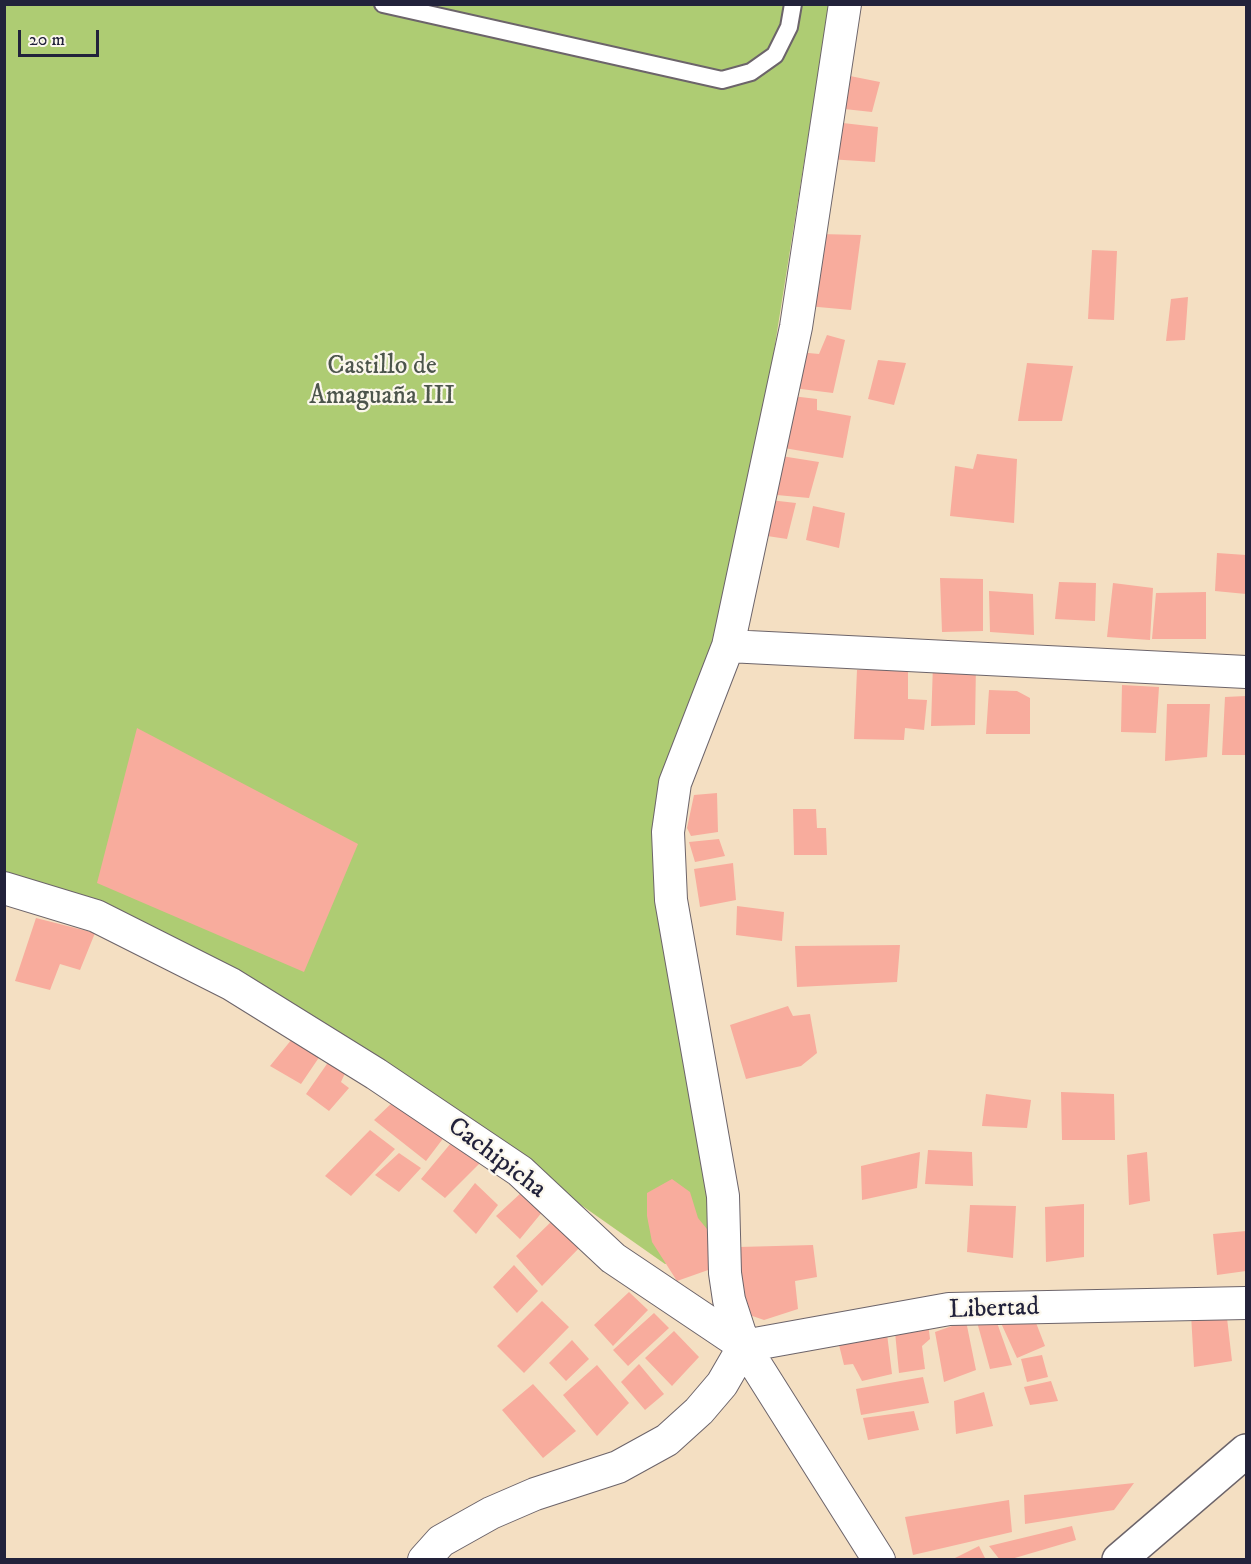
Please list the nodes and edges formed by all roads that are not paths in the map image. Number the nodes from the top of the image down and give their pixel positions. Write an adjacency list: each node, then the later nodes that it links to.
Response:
1 (383, 4): 2 (lane)
2 (793, 4)
3 (845, 4): 4 (street)
4 (728, 646): 5 (street); 8 (street)
5 (1246, 672)
6 (4, 888): 8 (street, Cachipicha)
7 (1246, 1303): 8 (street, Libertad)
8 (744, 1346): 10 (street, Cachipicha); 11 (street)
9 (1246, 1451): 12 (highway)
10 (874, 1557)
11 (424, 1560)
12 (1119, 1560)

